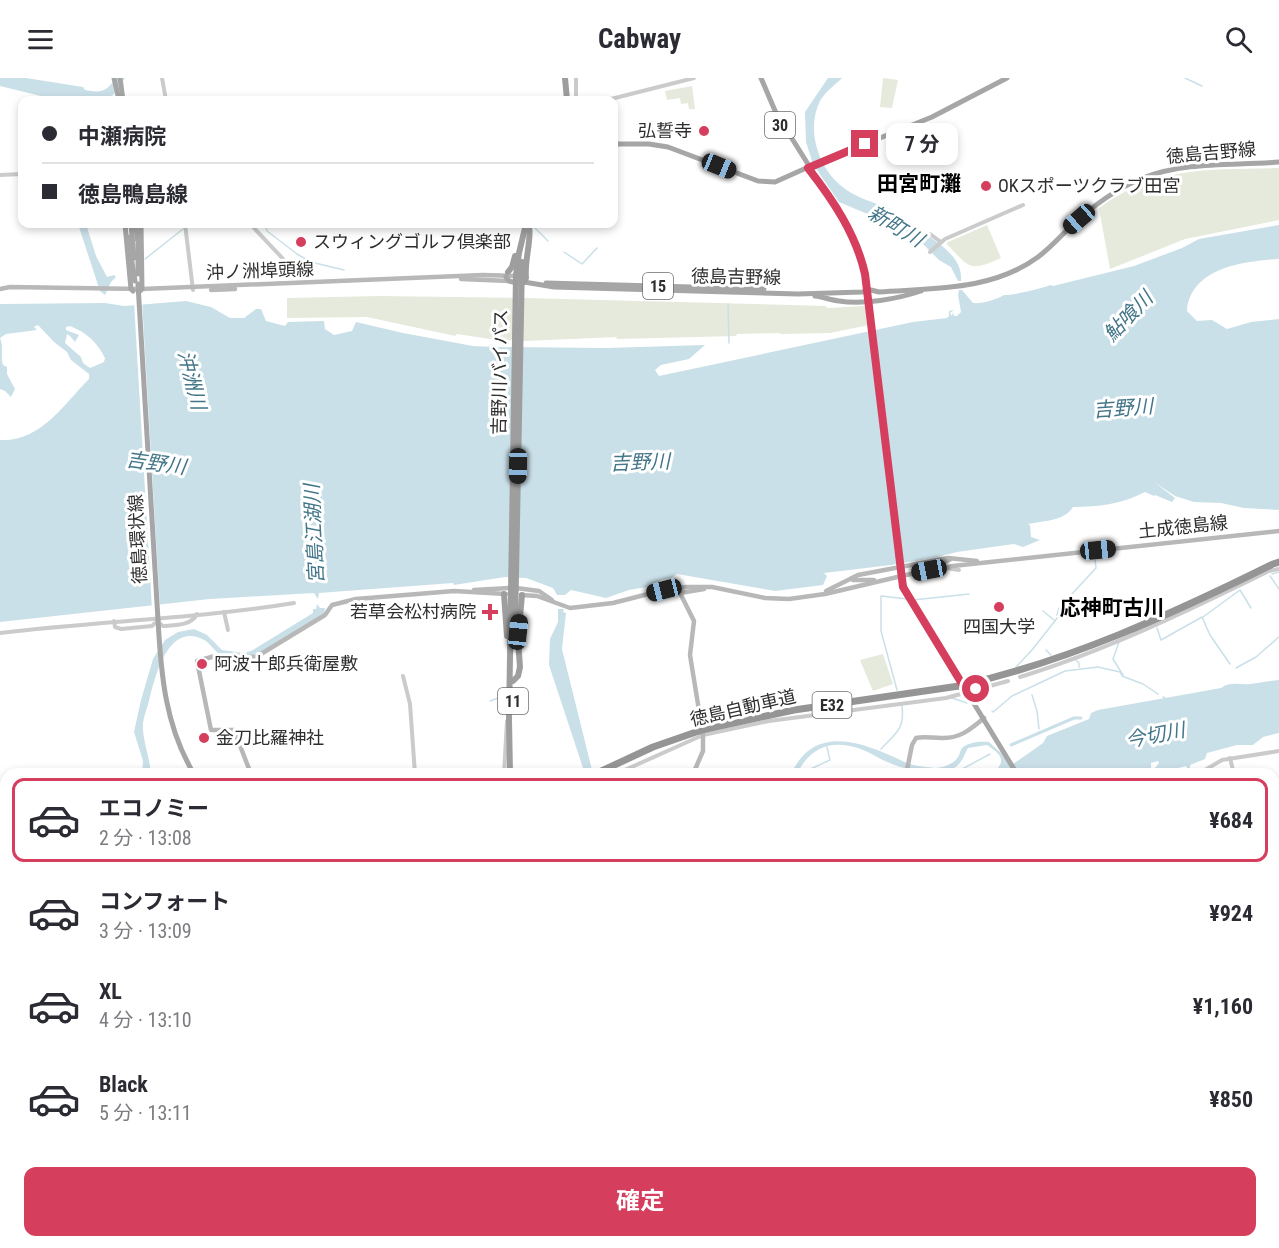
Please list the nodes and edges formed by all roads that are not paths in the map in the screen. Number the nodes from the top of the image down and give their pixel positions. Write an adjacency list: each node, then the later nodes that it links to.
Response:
1 (162, 78): 10 (street)
2 (564, 78): 11 (highway)
3 (576, 78): 12 (street)
4 (694, 78): 13 (street)
5 (760, 78): 17 (main road, 30)
6 (1006, 78): 15 (main road)
7 (1012, 78): 15 (main road)
8 (113, 79): 9 (main road)
9 (117, 96)
10 (165, 96)
11 (565, 96)
12 (576, 96)
13 (618, 97)
14 (618, 144): 17 (main road)
15 (823, 161): 17 (main road)
16 (1279, 162): 39 (main road, 徳島吉野線 / 15)
17 (811, 167): 45 (main road)
18 (18, 174): 19 (street)
19 (0, 175)
20 (1023, 205): 31 (street)
21 (131, 228): 38 (main road, bridge)
22 (133, 228): 38 (main road, 徳島環状線)
23 (133, 228): 34 (main road, 徳島環状線, bridge)
24 (133, 228): 38 (main road, bridge)
25 (134, 228): 42 (main road)
26 (135, 228): 34 (main road, bridge)
27 (185, 228): 40 (street)
28 (254, 228): 33 (street)
29 (526, 228): 36 (highway, 吉野川バイパス / 11)
30 (930, 234): 31 (street)
31 (940, 242): 32 (street)
32 (930, 252)
33 (286, 262)
34 (138, 274): 72 (main road, 徳島環状線, bridge)
35 (444, 277): 36 (main road, 沖ノ洲埠頭線); 36 (main road); 40 (main road, 沖ノ洲埠頭線)
36 (517, 278): 37 (main road, 徳島吉野線 / 15); 40 (main road, 沖ノ洲埠頭線); 43 (main road, 徳島吉野線 / 15); 62 (highway, 吉野川バイパス / 11)
37 (621, 285): 43 (main road); 46 (main road, 徳島吉野線 / 15)
38 (134, 286): 41 (main road, 沖ノ洲埠頭線); 42 (main road, 沖ノ洲埠頭線); 72 (main road, 徳島環状線, bridge)
39 (928, 288): 44 (main road, 徳島吉野線 / 15); 48 (main road, 徳島吉野線 / 15)
40 (193, 289): 42 (main road, 沖ノ洲埠頭線)
41 (0, 290)
42 (141, 290)
43 (646, 290): 46 (main road, 徳島吉野線 / 15)
44 (876, 291): 45 (main road, 徳島吉野線 / 15); 48 (main road, 15)
45 (866, 292): 47 (main road, 徳島吉野線 / 15); 49 (main road); 58 (main road, bridge)
46 (803, 294): 47 (main road, 徳島吉野線 / 15)
47 (815, 294): 49 (main road, 徳島吉野線 / 15)
48 (896, 299): 49 (main road, 徳島吉野線 / 15)
49 (842, 301)
50 (1279, 531): 52 (main road, 土成徳島線)
51 (952, 558): 52 (main road, 土成徳島線); 56 (main road); 58 (main road, 土成徳島線)
52 (984, 562): 54 (main road, 土成徳島線)
53 (1275, 563): 82 (highway, 徳島自動車道 / E32, bridge)
54 (942, 568): 56 (main road, 土成徳島線); 57 (street)
55 (1279, 569): 76 (street)
56 (929, 570): 58 (main road, 土成徳島線)
57 (959, 570)
58 (901, 572): 59 (main road); 60 (main road); 79 (main road)
59 (854, 578): 60 (main road); 66 (main road)
60 (880, 581): 66 (main road)
61 (712, 587): 64 (main road); 65 (main road); 66 (main road)
62 (513, 590): 63 (main road); 63 (main road); 68 (main road); 68 (main road); 77 (highway, 吉野川バイパス / 11); 77 (highway)
63 (459, 591): 86 (main road)
64 (680, 593): 65 (main road); 82 (main road)
65 (644, 595): 68 (main road)
66 (818, 595)
67 (294, 603): 69 (street)
68 (555, 603)
69 (224, 612): 70 (street); 73 (street)
70 (197, 614): 71 (street); 72 (street)
71 (114, 621): 72 (street); 74 (street)
72 (157, 625): 85 (main road, 徳島環状線)
73 (228, 630)
74 (0, 633)
75 (403, 676): 87 (street)
76 (1020, 677)
77 (512, 680): 81 (highway, 11); 89 (highway, 11)
78 (1008, 681): 79 (street)
79 (967, 692): 80 (main road); 82 (street)
80 (984, 718): 94 (main road); 95 (main road)
81 (509, 720): 88 (street); 90 (highway, 11)
82 (703, 732): 91 (highway, 徳島自動車道 / E32); 92 (street); 93 (main road)
83 (1279, 751): 84 (street)
84 (1230, 758): 96 (street); 97 (street)
85 (190, 768)
86 (250, 768)
87 (415, 768)
88 (504, 768)
89 (512, 768)
90 (512, 768)
91 (610, 768)
92 (628, 768)
93 (696, 768)
94 (906, 768)
95 (1014, 768)
96 (1208, 768)
97 (1232, 768)

